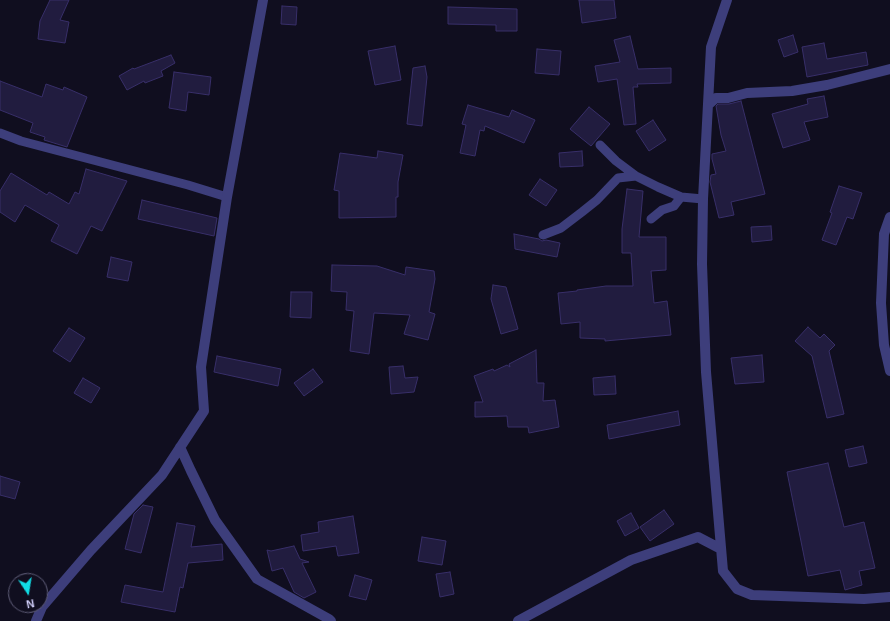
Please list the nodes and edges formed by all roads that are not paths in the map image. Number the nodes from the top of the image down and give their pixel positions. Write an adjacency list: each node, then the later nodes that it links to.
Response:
1 (263, 0): 8 (street)
2 (727, 0): 4 (street)
3 (890, 69): 4 (street)
4 (708, 105): 10 (street)
5 (0, 134): 8 (lane)
6 (600, 146): 7 (lane)
7 (636, 176): 9 (lane); 13 (lane)
8 (227, 197): 15 (street)
9 (681, 197): 10 (lane); 12 (lane)
10 (703, 199): 16 (street)
11 (890, 217): 14 (street)
12 (651, 219)
13 (543, 235)
14 (890, 371)
15 (180, 447): 18 (street); 19 (street)
16 (721, 549): 17 (street); 20 (street)
17 (890, 597)
18 (36, 621)
19 (331, 621)
20 (518, 621)

